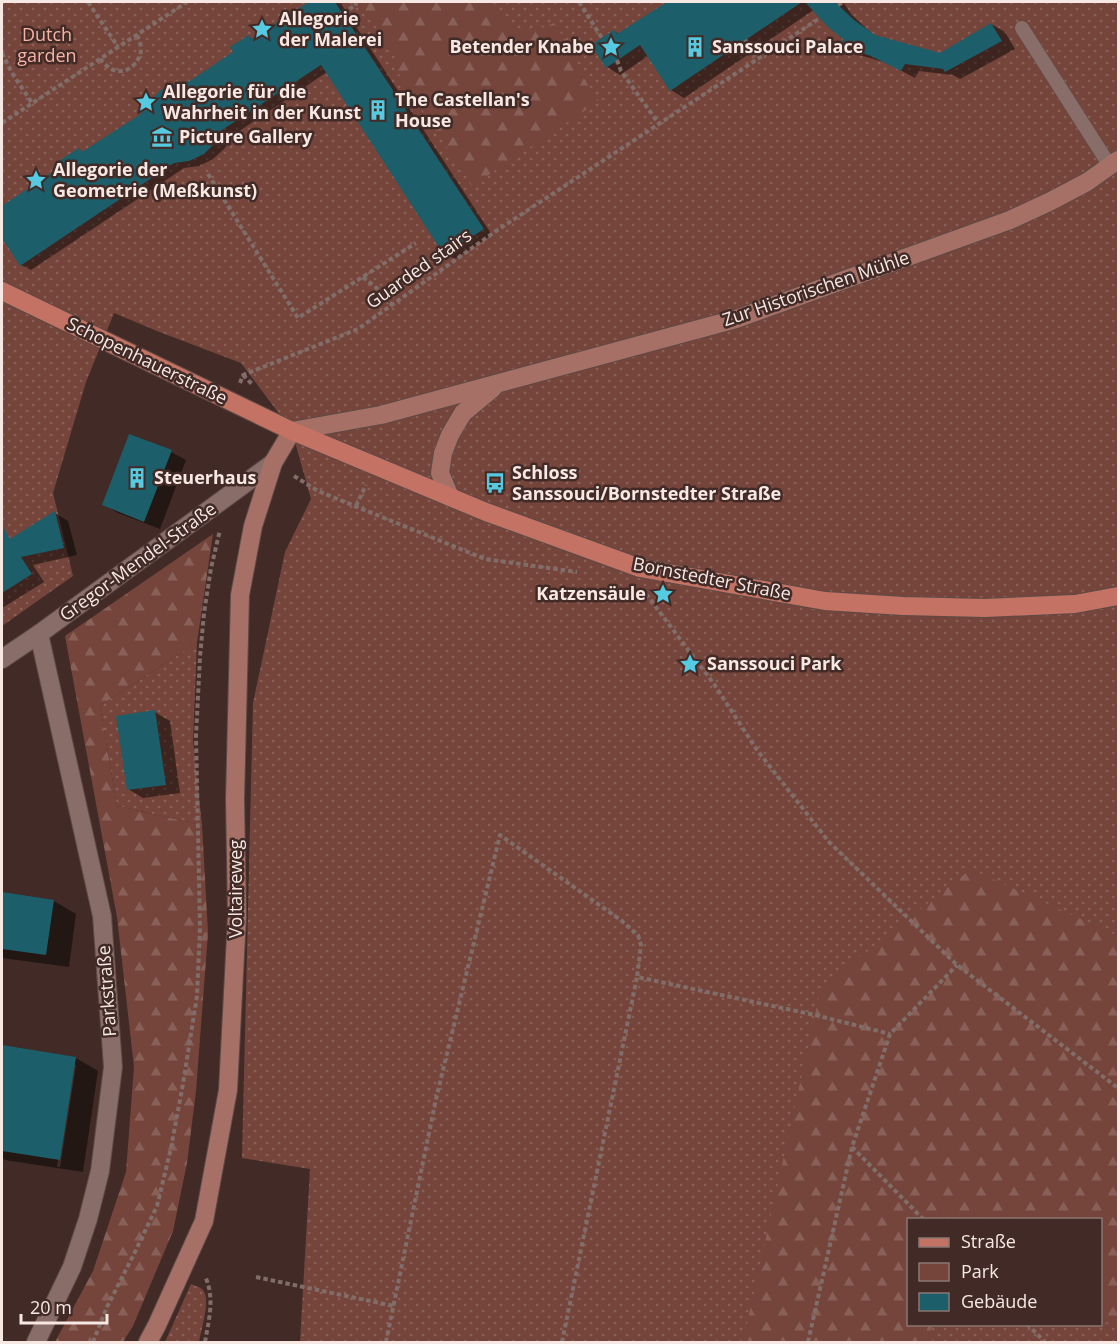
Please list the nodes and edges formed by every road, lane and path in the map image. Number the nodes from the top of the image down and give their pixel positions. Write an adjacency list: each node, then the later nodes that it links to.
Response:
1 (88, 2): 13 (path)
2 (187, 2): 10 (path)
3 (355, 2): 7 (path)
4 (579, 2): 11 (path)
5 (843, 2): 6 (path)
6 (838, 5)
7 (343, 13)
8 (820, 18): 15 (path, Guarded stairs)
9 (1022, 28): 21 (lane)
10 (136, 34): 13 (path); 16 (path)
11 (602, 38)
12 (745, 40): 15 (path)
13 (118, 47): 16 (path)
14 (2, 53): 18 (path)
15 (758, 58): 20 (path, Guarded stairs)
16 (100, 59): 18 (path)
17 (617, 60): 20 (path)
18 (32, 103): 19 (path)
19 (2, 123)
20 (659, 124): 26 (path, Guarded stairs)
21 (1114, 163): 28 (street, Zur Historischen Mühle)
22 (208, 174): 24 (path)
23 (416, 243): 24 (path)
24 (363, 277): 26 (path)
25 (2, 291): 29 (main road, Schopenhauerstraße)
26 (392, 305): 27 (path, Guarded stairs)
27 (243, 375)
28 (499, 383): 29 (street, Zur Historischen Mühle); 31 (street, Zur Historischen Mühle)
29 (292, 431): 30 (street, Voltaireweg); 31 (main road, Bornstedter Straße)
30 (273, 463): 32 (street, Gregor-Mendel-Straße); 33 (path); 44 (street, Voltaireweg)
31 (450, 497): 35 (main road, Bornstedter Straße)
32 (211, 508): 36 (street, Gregor-Mendel-Straße); 49 (path)
33 (577, 572)
34 (642, 589): 38 (path)
35 (1119, 596)
36 (39, 634): 37 (street, Gregor-Mendel-Straße); 48 (street, Parkstraße)
37 (2, 659)
38 (957, 965): 40 (path); 41 (path)
39 (637, 977): 40 (path); 46 (path); 53 (path)
40 (890, 1034): 42 (path)
41 (1119, 1088)
42 (852, 1147): 43 (path); 54 (path)
43 (922, 1218)
44 (189, 1254): 50 (street, Voltaireweg); 51 (path)
45 (256, 1277): 46 (path)
46 (394, 1306): 52 (path)
47 (1029, 1326): 55 (path)
48 (36, 1342)
49 (93, 1342)
50 (148, 1342)
51 (205, 1342)
52 (386, 1342)
53 (562, 1342)
54 (808, 1342)
55 (1045, 1342)

